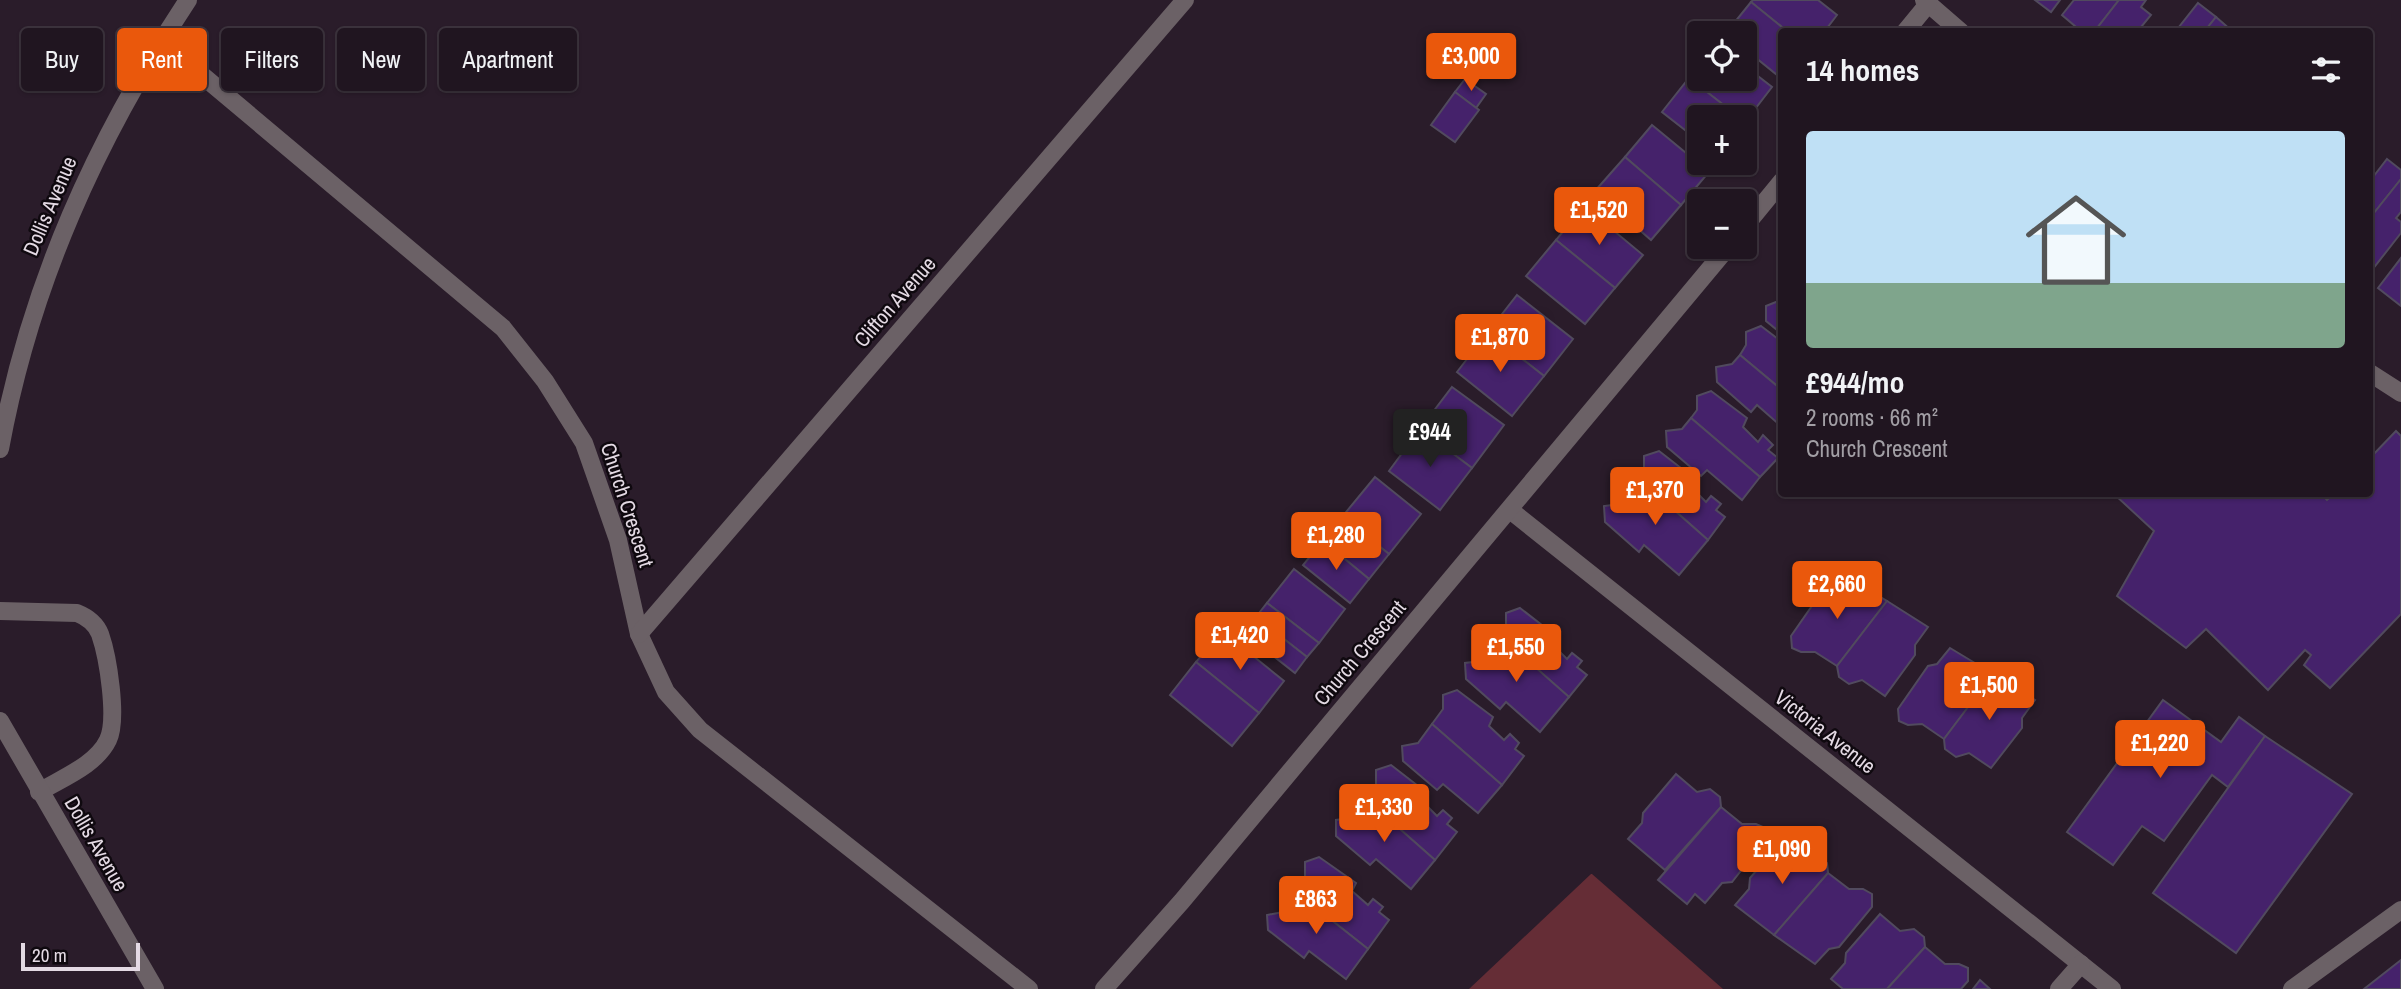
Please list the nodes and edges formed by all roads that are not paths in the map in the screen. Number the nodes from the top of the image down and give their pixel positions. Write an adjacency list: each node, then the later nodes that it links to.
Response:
1 (187, 0): 4 (street, Dollis Avenue)
2 (1185, 0): 17 (street, Clifton Avenue)
3 (1926, 2): 5 (street); 6 (street)
4 (168, 28)
5 (1908, 28)
6 (1956, 28)
7 (207, 79): 17 (street, Church Crescent)
8 (132, 91): 14 (street, Dollis Avenue)
9 (1778, 186): 10 (street)
10 (1757, 211)
11 (1718, 259): 15 (street, Church Crescent)
12 (2373, 375): 13 (street)
13 (2401, 393)
14 (0, 449)
15 (1510, 510): 21 (street, Victoria Avenue); 24 (street, Church Crescent)
16 (0, 611): 19 (street)
17 (639, 634): 23 (street, Church Crescent)
18 (0, 721): 19 (street, Dollis Avenue)
19 (39, 792): 22 (street, Dollis Avenue)
20 (2401, 910): 27 (street)
21 (2081, 964): 25 (street); 26 (street, Victoria Avenue)
22 (155, 989)
23 (1029, 989)
24 (1104, 989)
25 (2059, 989)
26 (2112, 989)
27 (2292, 989)

